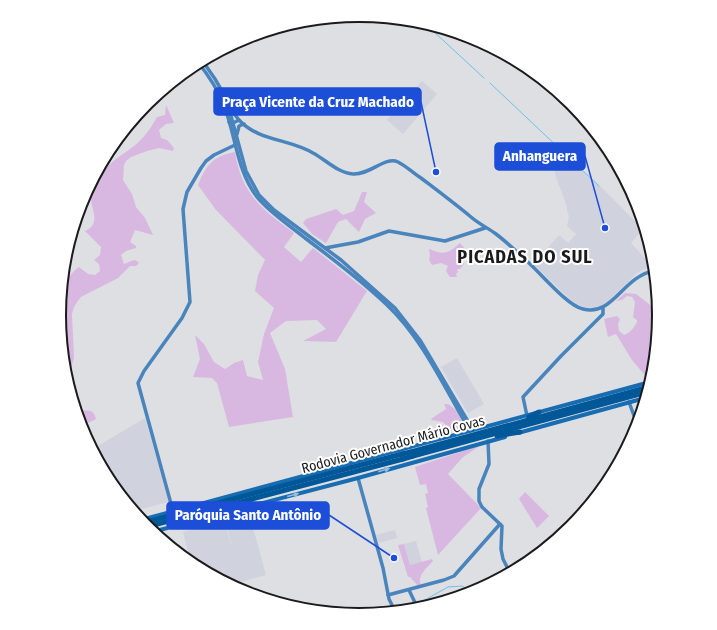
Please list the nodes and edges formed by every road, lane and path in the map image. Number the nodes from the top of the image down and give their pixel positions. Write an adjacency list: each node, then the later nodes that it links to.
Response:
1 (205, 68): 2 (main road); 4 (main road)
2 (229, 108): 3 (main road); 4 (main road)
3 (241, 123): 4 (main road); 5 (main road); 7 (main road)
4 (232, 124): 5 (main road); 6 (main road)
5 (237, 137): 6 (main road)
6 (237, 144): 8 (main road); 20 (main road); 31 (main road)
7 (485, 228): 8 (main road); 10 (main road)
8 (325, 248): 20 (main road)
9 (648, 272): 10 (main road)
10 (603, 308): 18 (main road)
11 (644, 384): 16 (main road)
12 (642, 389): 19 (highway, Rodovia Governador Mário Covas)
13 (641, 394): 22 (highway, Rodovia Governador Mário Covas)
14 (639, 399): 15 (main road)
15 (629, 402): 17 (main road); 21 (main road)
16 (540, 412): 18 (main road); 19 (highway)
17 (634, 415)
18 (528, 416): 20 (main road)
19 (511, 424): 24 (highway, Rodovia Governador Mário Covas)
20 (471, 431): 23 (main road)
21 (520, 432): 22 (highway)
22 (487, 439): 24 (highway, Rodovia Governador Mário Covas); 26 (main road); 35 (main road)
23 (406, 448): 26 (main road); 29 (main road)
24 (412, 454): 25 (highway, Rodovia Governador Mário Covas, bridge)
25 (403, 456): 28 (highway, Rodovia Governador Mário Covas); 30 (highway, Rodovia Governador Mário Covas)
26 (410, 462): 27 (main road, one-way to 26)
27 (358, 478): 32 (main road, one-way to 27); 40 (main road)
28 (266, 490): 29 (highway); 34 (highway, Rodovia Governador Mário Covas)
29 (238, 494): 31 (main road)
30 (258, 497): 32 (highway); 36 (highway, Rodovia Governador Mário Covas)
31 (173, 511): 33 (main road)
32 (232, 511): 37 (main road)
33 (147, 518)
34 (150, 521)
35 (500, 524): 38 (main road); 39 (main road)
36 (154, 525)
37 (160, 530)
38 (508, 567)
39 (409, 590): 40 (main road); 41 (main road)
40 (388, 595): 42 (main road)
41 (415, 602)
42 (393, 605)

